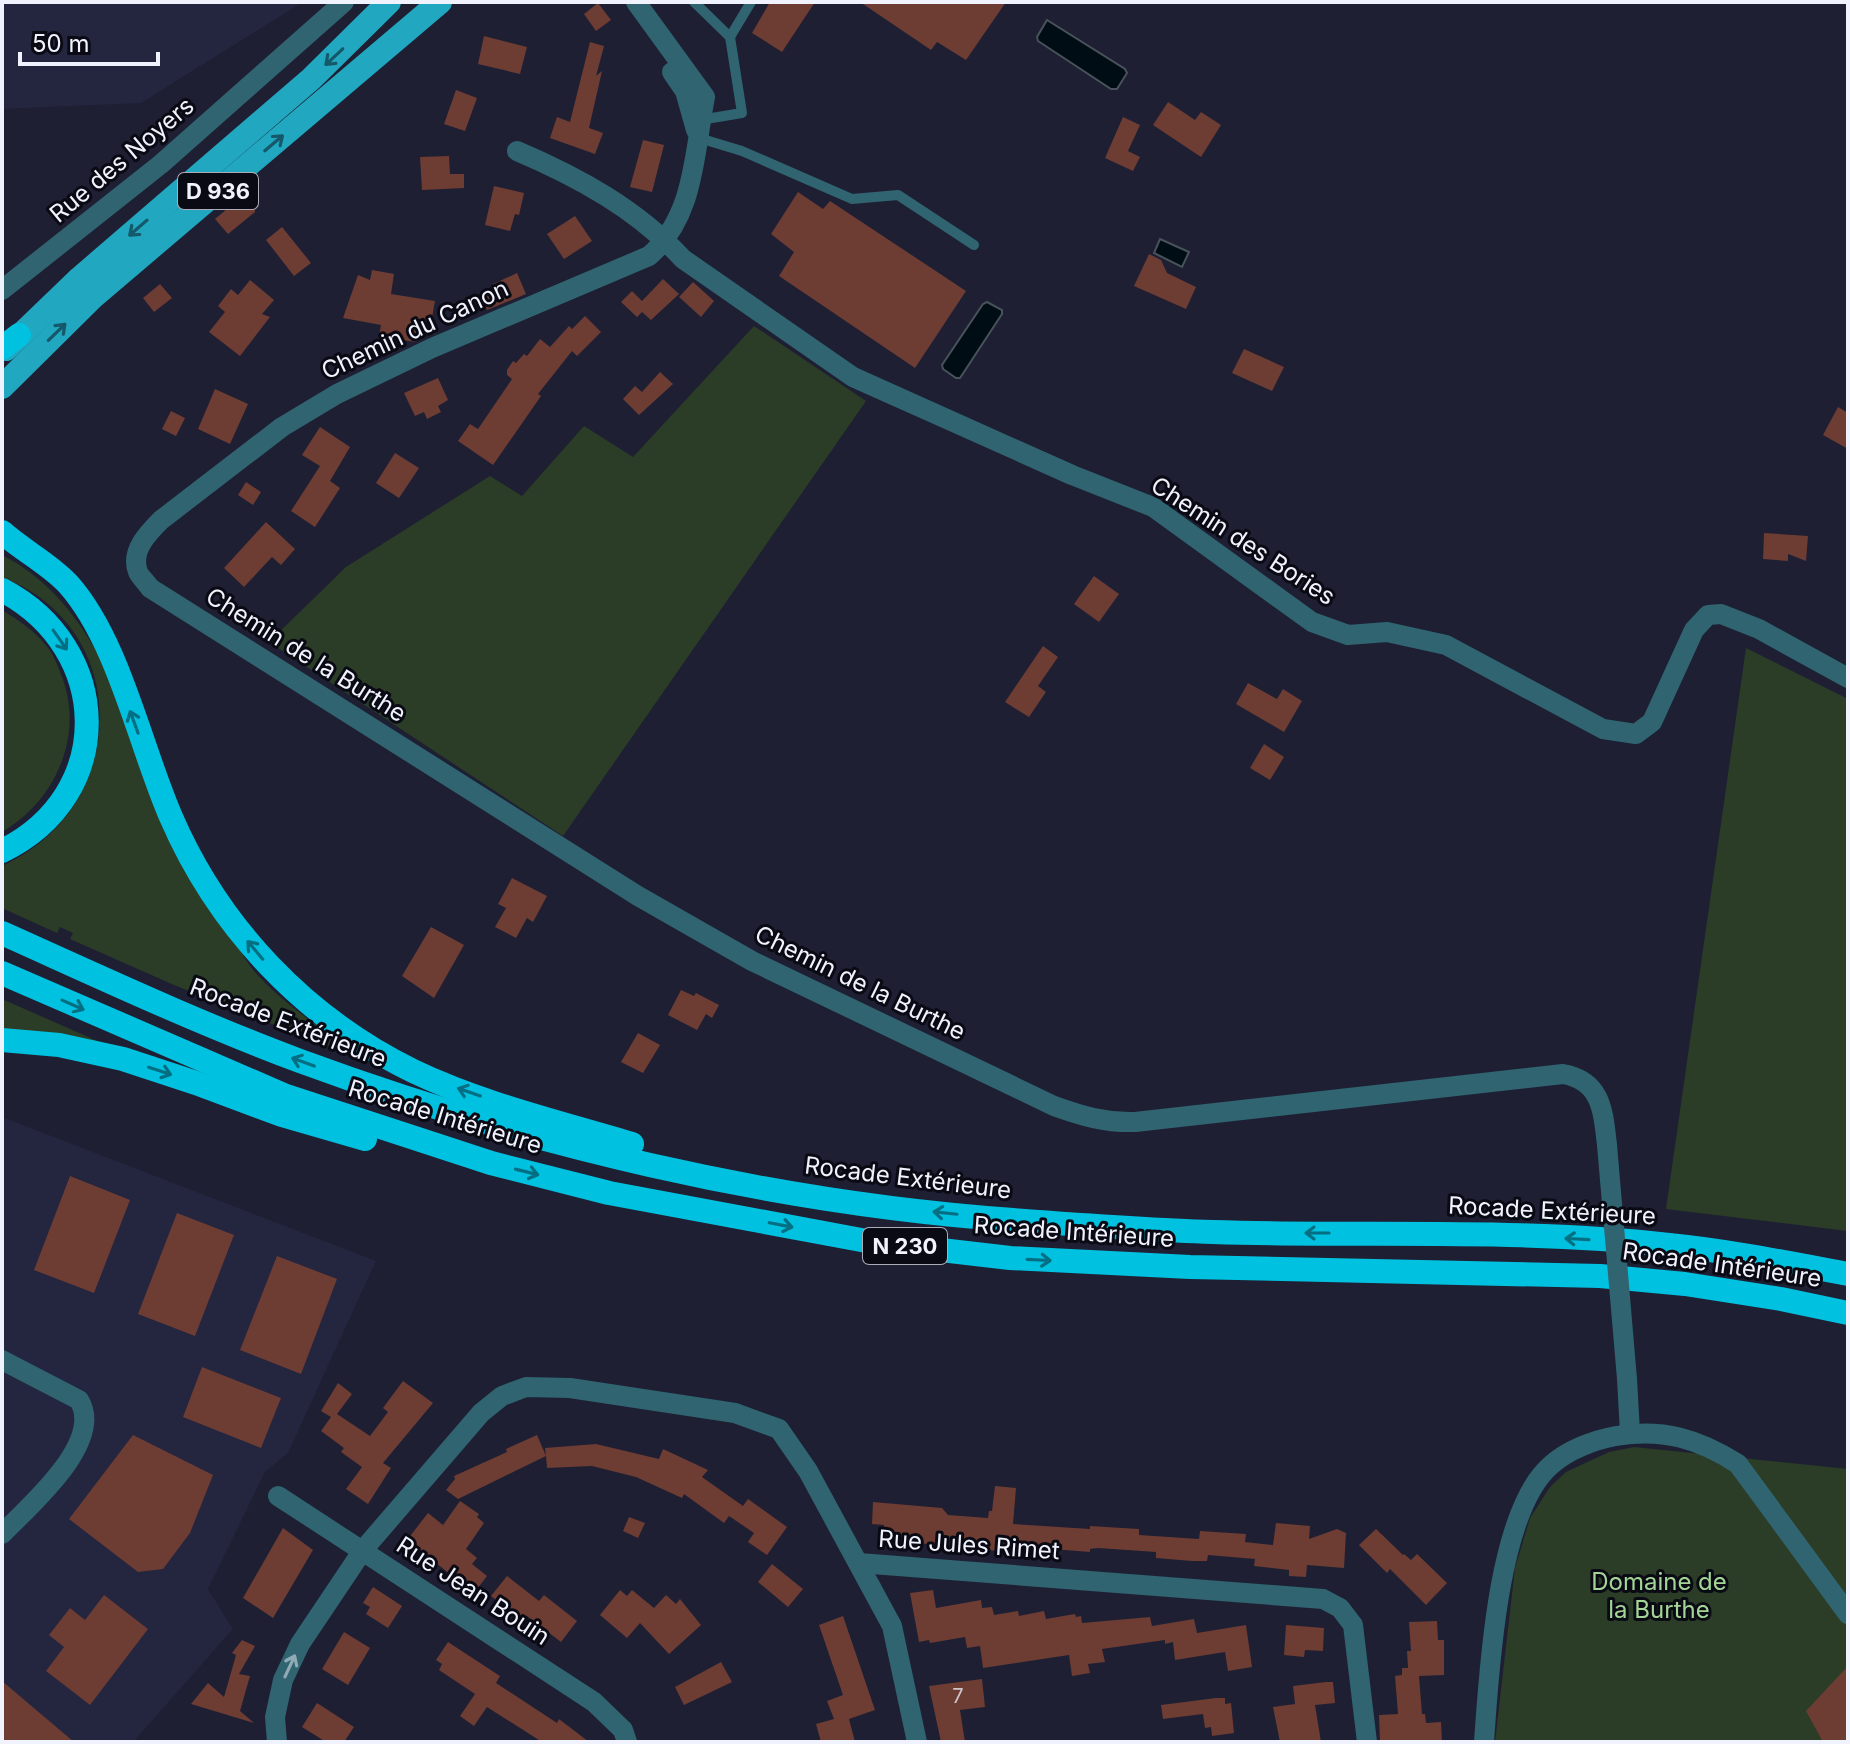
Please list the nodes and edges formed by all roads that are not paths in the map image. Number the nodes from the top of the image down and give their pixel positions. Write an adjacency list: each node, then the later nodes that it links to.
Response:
1 (344, 2): 13 (street, Rue des Noyers)
2 (389, 2): 14 (main road, D 936, one-way to 14)
3 (440, 2): 15 (main road, D 936, one-way to 3)
4 (619, 2): 9 (street)
5 (636, 2): 9 (street)
6 (694, 2): 8 (lane)
7 (751, 2): 8 (lane)
8 (730, 37): 9 (lane)
9 (700, 129): 11 (street, Chemin du Canon); 12 (lane)
10 (517, 151): 11 (street)
11 (666, 241): 18 (street, Chemin du Canon); 20 (street, Chemin des Bories)
12 (974, 245)
13 (2, 290)
14 (8, 345)
15 (2, 387)
16 (2, 532): 17 (highway)
17 (13, 547): 26 (highway, one-way to 17)
18 (138, 572): 30 (street, Chemin de la Burthe, bridge)
19 (2, 590): 21 (highway, one-way to 21)
20 (1848, 678)
21 (2, 851)
22 (2, 933): 26 (highway, Rocade Extérieure / N 230, one-way to 22)
23 (2, 973): 25 (highway, Rocade Intérieure / N 230, one-way to 25)
24 (2, 1040): 25 (highway, one-way to 25)
25 (491, 1163): 28 (highway, Rocade Intérieure / N 230, one-way to 28)
26 (756, 1186): 27 (highway, Rocade Extérieure / N 230, one-way to 26)
27 (1848, 1274)
28 (1848, 1313)
29 (2, 1360): 32 (street)
30 (1630, 1433): 35 (street); 40 (street)
31 (278, 1496): 33 (street, Rue Jean Bouin)
32 (2, 1534)
33 (363, 1550): 34 (street, Rue Jules Rimet); 36 (street, Rue Jules Rimet, one-way to 33); 37 (street, Rue Jean Bouin)
34 (859, 1563): 38 (street); 39 (street, Rue Jules Rimet)
35 (1848, 1614)
36 (277, 1742)
37 (627, 1742)
38 (917, 1742)
39 (1367, 1742)
40 (1484, 1742)

